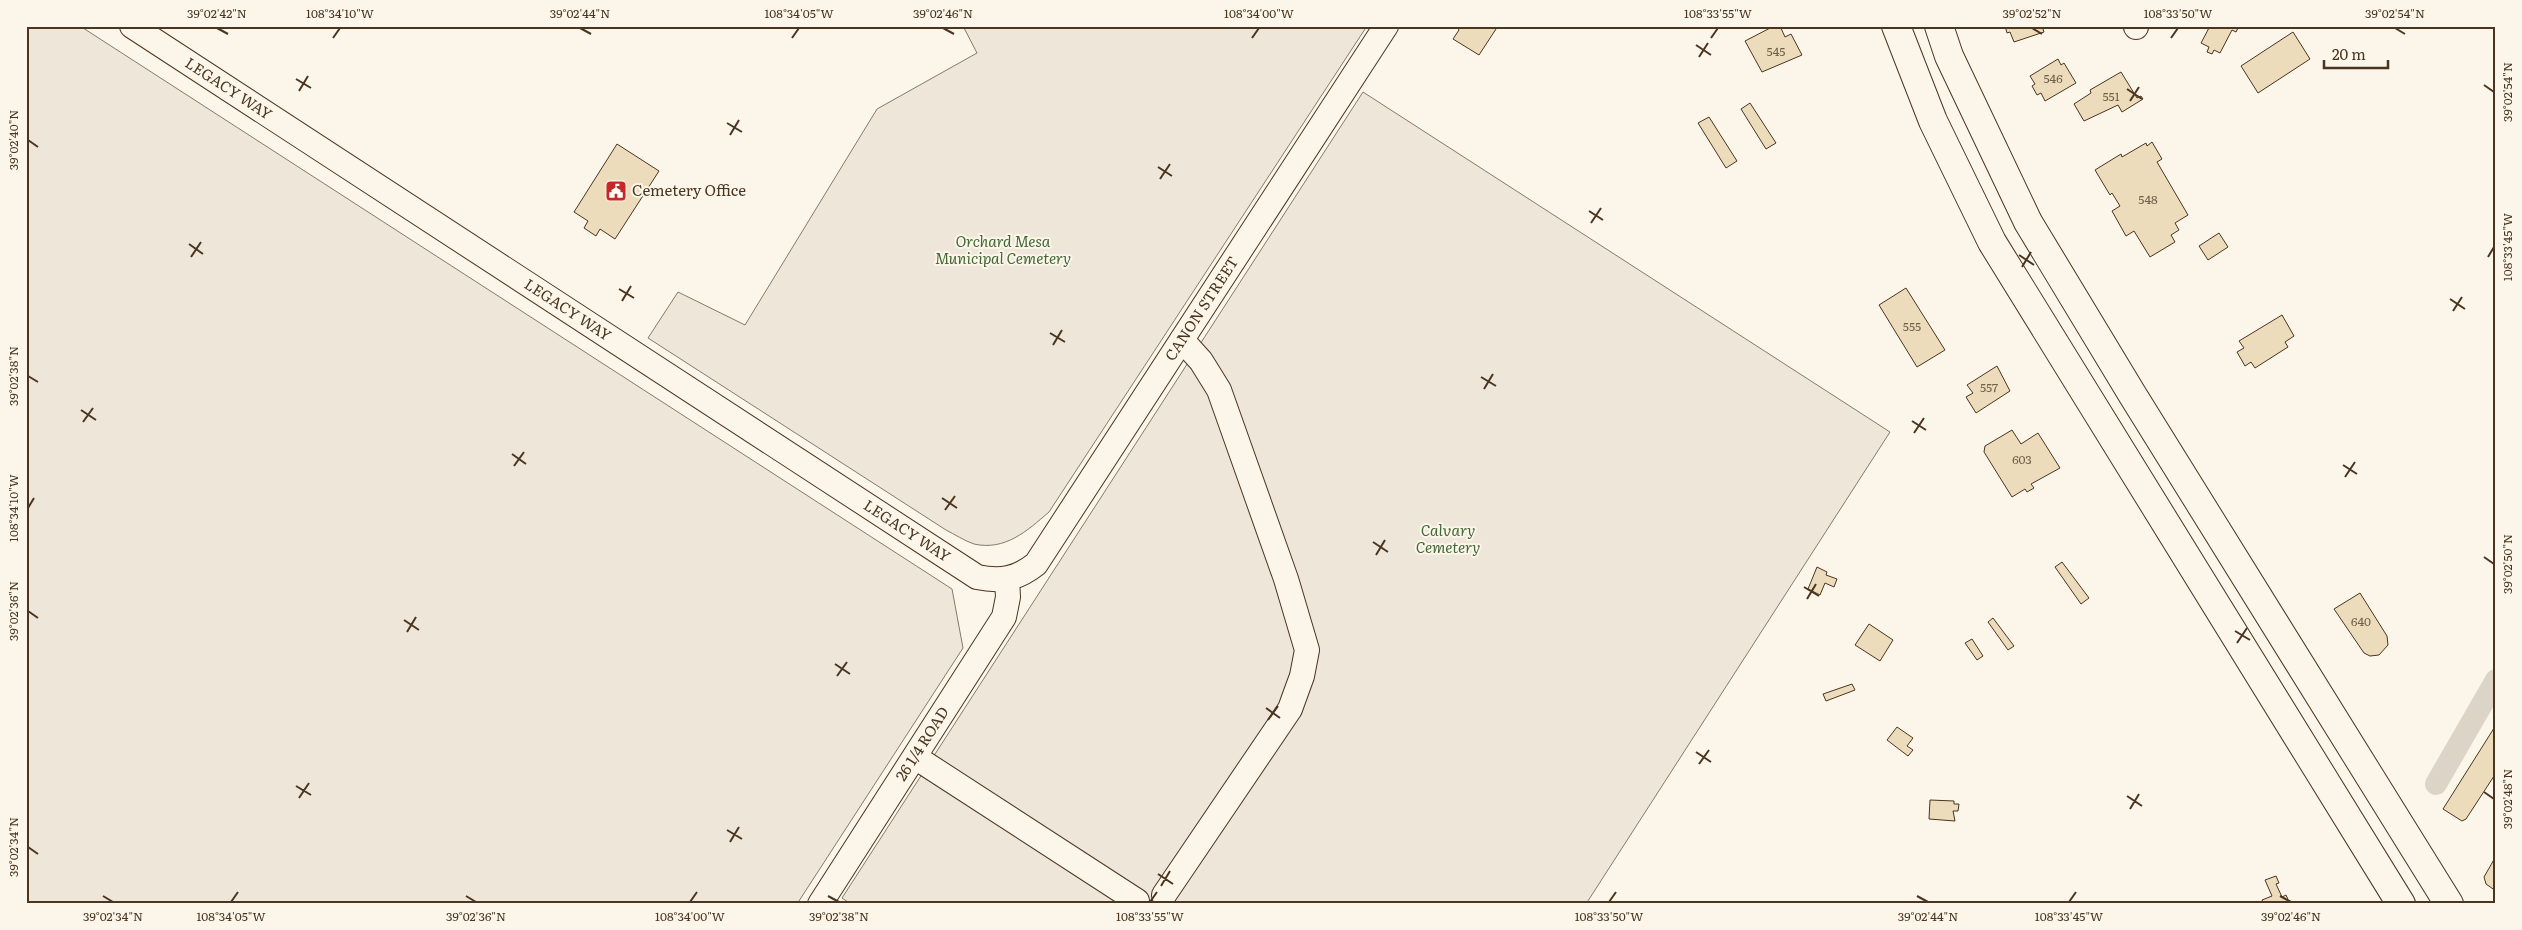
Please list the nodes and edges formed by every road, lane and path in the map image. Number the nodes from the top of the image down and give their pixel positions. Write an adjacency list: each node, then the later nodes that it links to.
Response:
1 (132, 26): 6 (street, LEGACY WAY)
2 (1386, 26): 5 (street, CANON STREET)
3 (1896, 26): 11 (highway)
4 (1939, 26): 12 (highway)
5 (1182, 340): 6 (street, CANON STREET); 8 (street)
6 (1007, 580): 7 (street, 26 1/4 ROAD)
7 (915, 757): 9 (street); 10 (street, 26 1/4 ROAD)
8 (1167, 900): 9 (street)
9 (1137, 902)
10 (820, 904)
11 (2401, 904)
12 (2450, 904)

